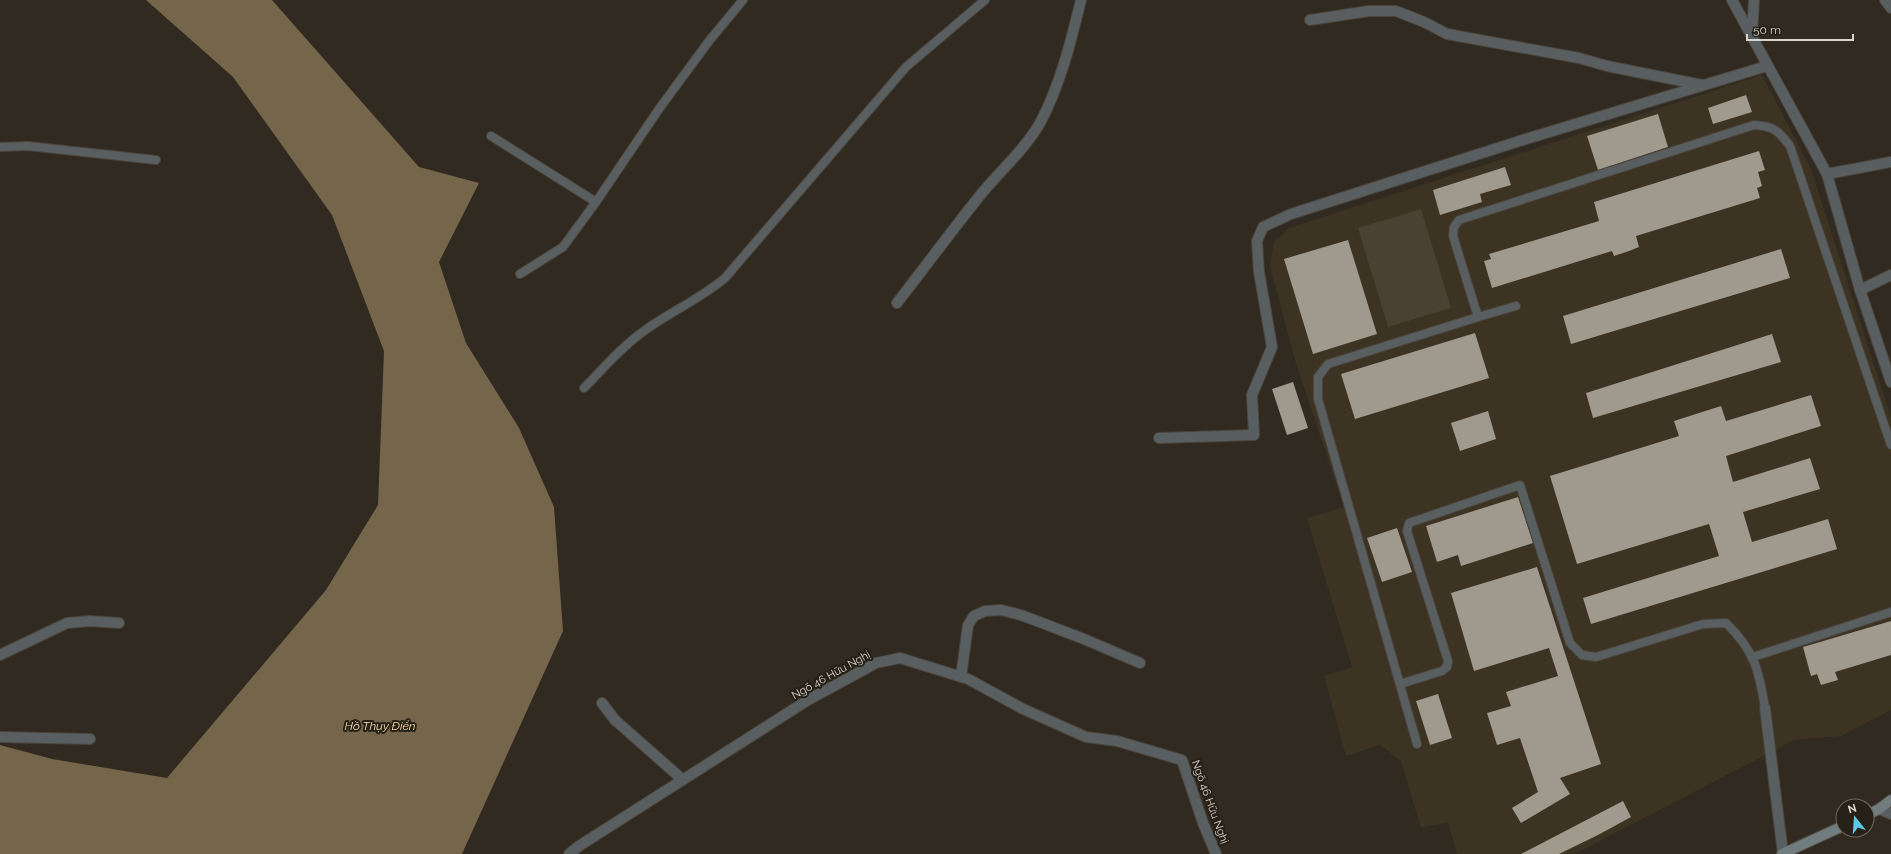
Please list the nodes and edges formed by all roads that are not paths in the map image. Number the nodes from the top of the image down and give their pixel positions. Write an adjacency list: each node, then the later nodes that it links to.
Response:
1 (743, 0): 17 (lane)
2 (985, 0): 25 (lane)
3 (1081, 0): 21 (street)
4 (1732, 0): 9 (street)
5 (1754, 0): 9 (street)
6 (1885, 0): 7 (street)
7 (1891, 8)
8 (1310, 20): 11 (street)
9 (1752, 37): 10 (street)
10 (1767, 66): 11 (street); 16 (street)
11 (1704, 85): 26 (street)
12 (491, 136): 17 (lane)
13 (0, 147): 14 (lane)
14 (156, 160)
15 (1891, 162): 16 (street)
16 (1827, 174): 20 (street)
17 (596, 202): 18 (lane)
18 (520, 274)
19 (1891, 275): 20 (street)
20 (1860, 290): 24 (street)
21 (897, 303)
22 (1516, 306): 23 (lane)
23 (1478, 317): 27 (lane); 34 (lane)
24 (1891, 382)
25 (584, 388)
26 (1159, 438)
27 (1891, 445)
28 (1891, 612): 31 (lane)
29 (119, 623): 30 (street)
30 (0, 655)
31 (1753, 657): 34 (lane); 36 (lane)
32 (1140, 663): 33 (street)
33 (961, 677): 40 (street, Ngõ 46 Hữu Nghị); 47 (street, Ngõ 46 Hữu Nghị)
34 (1400, 684): 39 (lane)
35 (602, 703): 40 (street)
36 (1764, 708): 48 (street)
37 (0, 737): 38 (street)
38 (90, 739)
39 (1417, 744)
40 (683, 780): 46 (street, Ngõ 46 Hữu Nghị)
41 (1891, 800): 42 (main road)
42 (1879, 809): 43 (main road); 44 (street)
43 (1875, 811)
44 (1891, 814)
45 (1835, 830): 48 (main road)
46 (569, 854)
47 (1216, 854)
48 (1783, 854)

